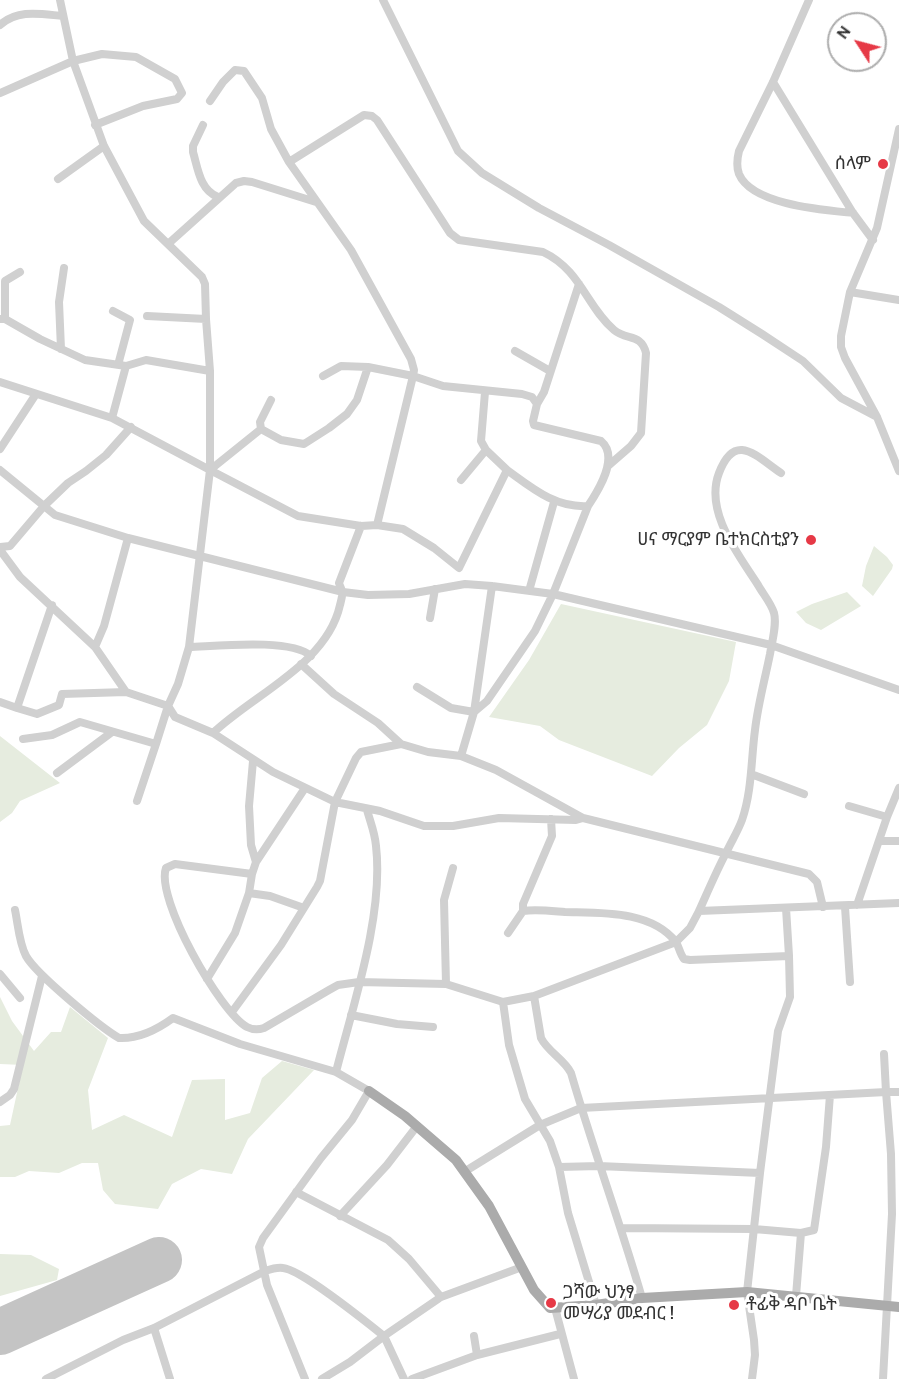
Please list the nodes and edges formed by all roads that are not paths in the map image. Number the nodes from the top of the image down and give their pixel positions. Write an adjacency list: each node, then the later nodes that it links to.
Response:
1 (60, 0): 4 (street)
2 (383, 0): 44 (street)
3 (809, 0): 7 (street)
4 (63, 16): 5 (street); 6 (street)
5 (1, 23)
6 (73, 61): 8 (street); 10 (street); 10 (street)
7 (773, 82): 19 (street); 19 (street)
8 (0, 93)
9 (210, 101): 14 (street)
10 (95, 125): 13 (street)
11 (203, 125): 17 (street)
12 (899, 129): 15 (street)
13 (104, 146): 16 (street); 21 (street)
14 (290, 162): 18 (street); 24 (street)
15 (894, 174): 20 (street)
16 (58, 179)
17 (218, 197): 18 (street); 21 (street)
18 (317, 202): 38 (street)
19 (853, 213): 20 (street)
20 (873, 240): 25 (street)
21 (168, 244): 30 (street)
22 (63, 268): 31 (street)
23 (20, 272): 29 (street)
24 (579, 284): 36 (street); 50 (street)
25 (850, 292): 26 (street); 44 (street)
26 (899, 300)
27 (113, 311): 33 (street)
28 (147, 316): 30 (street)
29 (3, 319): 31 (street)
30 (206, 319): 35 (street)
31 (61, 349): 33 (street)
32 (515, 351): 36 (street)
33 (122, 365): 35 (street); 45 (street)
34 (368, 367): 37 (street); 38 (street); 47 (street)
35 (210, 371): 51 (street)
36 (550, 371): 43 (street)
37 (323, 376)
38 (412, 376): 40 (street); 60 (street)
39 (0, 382): 41 (street)
40 (485, 392): 43 (street); 49 (street)
41 (36, 394): 45 (street); 48 (street)
42 (272, 400): 47 (street)
43 (537, 404): 50 (street)
44 (876, 417): 54 (street)
45 (112, 418): 46 (street)
46 (130, 428): 51 (street); 58 (street)
47 (261, 429): 51 (street)
48 (0, 449)
49 (486, 450): 52 (street); 56 (street)
50 (608, 466): 59 (street)
51 (210, 470): 61 (street); 64 (street)
52 (507, 470): 57 (street); 65 (street)
53 (0, 471): 58 (street)
54 (899, 471)
55 (781, 473): 74 (street)
56 (461, 480)
57 (554, 502): 59 (street); 69 (street)
58 (44, 506): 62 (street); 63 (street)
59 (588, 506): 71 (street)
60 (376, 525): 61 (street); 65 (street)
61 (361, 526): 70 (street)
62 (128, 538): 64 (street); 75 (street)
63 (0, 549): 72 (street)
64 (199, 556): 70 (street); 76 (street)
65 (459, 568): 66 (street)
66 (465, 584): 67 (street); 68 (street)
67 (492, 586): 69 (street); 85 (street)
68 (435, 589): 70 (street); 73 (street)
69 (529, 591): 71 (street)
70 (343, 592): 77 (street)
71 (553, 594): 74 (street); 85 (street)
72 (52, 605): 75 (street); 84 (street)
73 (430, 618)
74 (771, 645): 80 (street); 94 (street)
75 (95, 647): 81 (street)
76 (189, 647): 77 (street); 83 (street)
77 (311, 656): 78 (street)
78 (301, 664): 87 (street); 90 (street)
79 (417, 687): 85 (street)
80 (899, 690)
81 (126, 692): 83 (street); 84 (street)
82 (0, 702): 84 (street)
83 (168, 706): 87 (street); 89 (street)
84 (17, 708)
85 (474, 711): 91 (street)
86 (112, 732): 88 (street); 89 (street); 93 (street)
87 (213, 733): 92 (street)
88 (23, 739)
89 (156, 744): 98 (street)
90 (401, 744): 91 (street); 99 (street)
91 (461, 756): 103 (street)
92 (253, 761): 95 (street); 108 (street)
93 (57, 773)
94 (751, 774): 97 (street); 107 (street)
95 (305, 788): 99 (street); 108 (street)
96 (899, 788): 102 (street)
97 (804, 794)
98 (137, 801)
99 (335, 802): 101 (street); 116 (street)
100 (849, 806): 102 (street)
101 (367, 810): 104 (street); 127 (street)
102 (887, 817): 105 (street)
103 (583, 818): 104 (street); 107 (street)
104 (551, 819): 119 (street)
105 (879, 841): 106 (street); 113 (street)
106 (899, 841)
107 (725, 853): 114 (street); 120 (street)
108 (256, 862): 110 (street)
109 (453, 868): 129 (street)
110 (252, 874): 111 (street); 126 (street)
111 (249, 893): 116 (street); 126 (street)
112 (899, 903): 113 (street)
113 (857, 905): 115 (street)
114 (822, 907): 115 (street); 117 (street)
115 (845, 907): 128 (street)
116 (304, 908): 133 (street)
117 (786, 908): 120 (street); 123 (street)
118 (15, 910): 125 (street)
119 (523, 911): 121 (street); 122 (street)
120 (699, 911): 122 (street)
121 (508, 933)
122 (676, 942): 123 (street); 130 (street)
123 (789, 956): 142 (street)
124 (0, 974): 131 (street)
125 (42, 976): 137 (street); 143 (street)
126 (207, 979): 133 (street)
127 (359, 982): 129 (street); 133 (street); 134 (street)
128 (850, 982)
129 (446, 984): 132 (street)
130 (534, 996): 132 (street); 144 (street)
131 (20, 998)
132 (503, 1002): 145 (street)
133 (232, 1012)
134 (351, 1015): 135 (street); 137 (street)
135 (433, 1026)
136 (884, 1054): 139 (street)
137 (336, 1072): 138 (street)
138 (369, 1091): 146 (main road); 152 (street)
139 (886, 1092): 140 (street); 141 (street); 147 (street)
140 (899, 1092)
141 (830, 1095): 142 (street); 157 (street)
142 (769, 1099): 144 (street); 151 (street)
143 (0, 1102)
144 (581, 1108): 145 (street); 148 (street)
145 (540, 1125): 149 (street); 150 (street)
146 (417, 1126): 150 (main road); 154 (street)
147 (895, 1153): 153 (street)
148 (599, 1166): 149 (street); 151 (street); 155 (street)
149 (559, 1167): 164 (street)
150 (464, 1172): 158 (main road)
151 (760, 1173): 156 (street)
152 (296, 1192): 154 (street); 159 (street)
153 (896, 1214): 165 (street)
154 (340, 1216): 162 (street)
155 (622, 1228): 156 (street); 163 (street)
156 (754, 1229): 157 (street); 160 (street)
157 (801, 1233): 161 (street)
158 (522, 1267): 162 (street); 166 (main road)
159 (265, 1271): 167 (street); 169 (street); 174 (street)
160 (747, 1292): 161 (main road); 163 (main road); 179 (street)
161 (795, 1296): 165 (main road)
162 (441, 1297): 169 (street)
163 (642, 1298): 164 (main road)
164 (596, 1305): 166 (main road)
165 (894, 1306): 180 (street)
166 (555, 1308): 168 (street)
167 (154, 1328): 172 (street); 173 (street)
168 (560, 1334): 171 (street); 178 (street)
169 (384, 1336): 175 (street); 176 (street)
170 (474, 1336): 171 (street)
171 (477, 1355): 177 (street)
172 (46, 1379)
173 (170, 1379)
174 (305, 1379)
175 (322, 1379)
176 (404, 1379)
177 (412, 1379)
178 (574, 1379)
179 (752, 1379)
180 (883, 1379)

